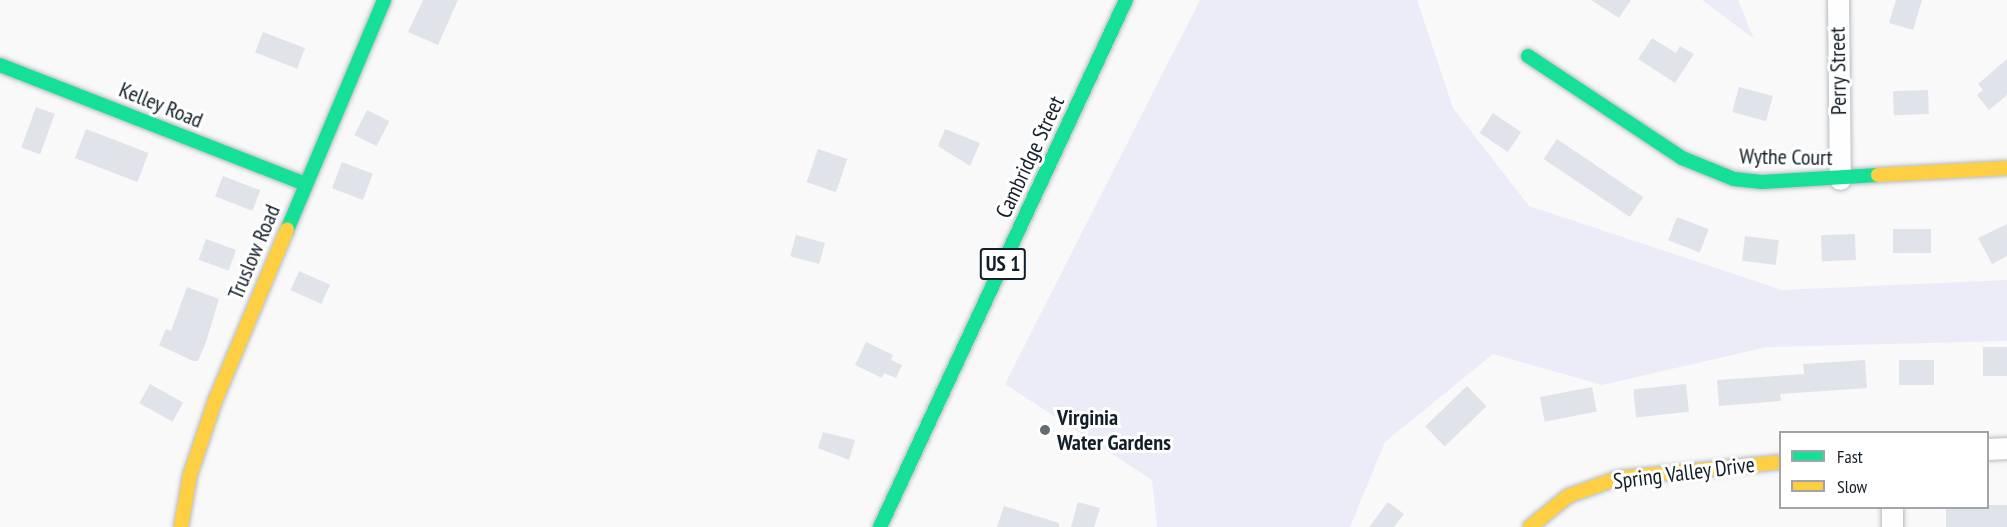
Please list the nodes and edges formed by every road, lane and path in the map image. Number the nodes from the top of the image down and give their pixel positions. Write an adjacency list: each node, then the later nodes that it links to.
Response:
1 (384, 0): 8 (street, Truslow Road)
2 (1126, 0): 14 (street, Cambridge Street / US 1)
3 (1838, 0): 7 (street, Perry Street)
4 (1528, 56): 7 (street, Wythe Court)
5 (0, 65): 8 (street, Kelley Road)
6 (2007, 168): 7 (street, Wythe Court)
7 (1840, 179)
8 (306, 184): 13 (street, Truslow Road)
9 (2007, 448): 10 (street)
10 (1989, 449)
11 (1779, 462): 15 (street, Spring Valley Drive)
12 (1892, 509): 16 (street)
13 (182, 527)
14 (880, 527)
15 (1530, 527)
16 (1892, 527)

